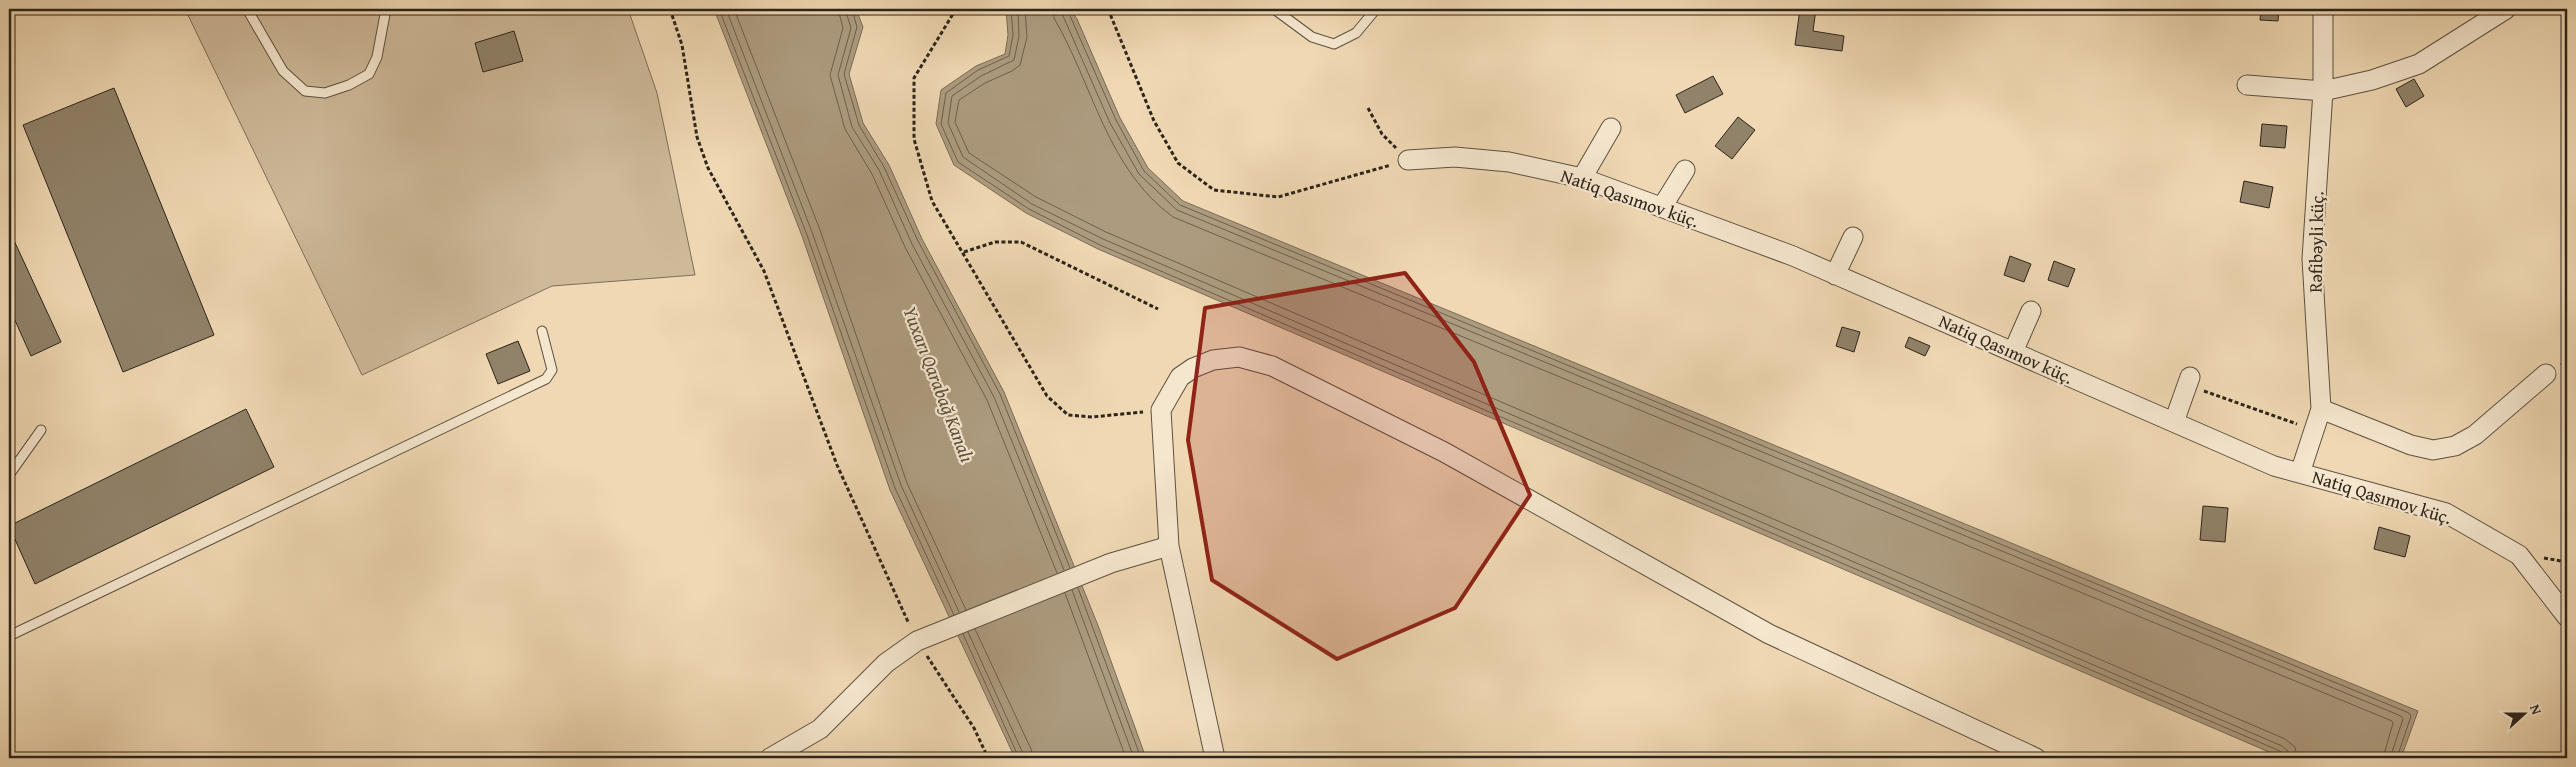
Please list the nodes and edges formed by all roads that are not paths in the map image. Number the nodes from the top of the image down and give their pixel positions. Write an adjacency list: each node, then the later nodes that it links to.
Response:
1 (247, 9): 2 (lane)
2 (386, 9)
3 (1274, 9): 4 (lane)
4 (1376, 9)
5 (2323, 9): 8 (street, Rəfibəyli küç.)
6 (2506, 9): 8 (street)
7 (2247, 85): 8 (street)
8 (2322, 91): 21 (street, Rəfibəyli küç.)
9 (1611, 128): 12 (street)
10 (1408, 160): 12 (street, Natiq Qasımov küç.)
11 (1685, 170): 13 (street)
12 (1582, 178): 13 (street, Natiq Qasımov küç.)
13 (1662, 208): 15 (street, Natiq Qasımov küç.)
14 (1853, 237): 15 (street)
15 (1835, 275): 18 (street, Natiq Qasımov küç.)
16 (2031, 311): 18 (street)
17 (542, 331): 28 (lane)
18 (2013, 352): 22 (street, Natiq Qasımov küç.)
19 (2546, 374): 21 (street)
20 (2195, 383): 22 (street)
21 (2321, 408): 24 (street, Rəfibəyli küç.)
22 (2174, 422): 24 (street, Natiq Qasımov küç.)
23 (40, 430): 25 (lane)
24 (2300, 473): 27 (street, Natiq Qasımov küç.)
25 (9, 475)
26 (1169, 546): 29 (street); 30 (street); 31 (street)
27 (2567, 617)
28 (9, 636)
29 (770, 758)
30 (1216, 758)
31 (2036, 758)

